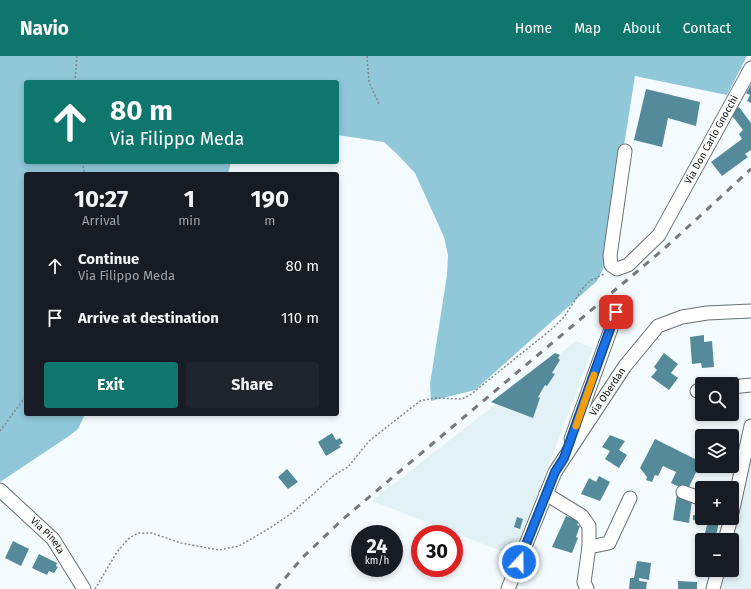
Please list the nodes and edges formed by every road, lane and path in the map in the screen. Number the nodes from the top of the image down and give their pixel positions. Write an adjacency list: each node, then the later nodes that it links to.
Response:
1 (77, 56): 4 (path)
2 (367, 56): 5 (path)
3 (751, 68): 7 (street, Via Don Carlo Gnocchi)
4 (75, 80)
5 (379, 104)
6 (625, 151): 7 (street)
7 (614, 268): 25 (path)
8 (750, 310): 15 (street, Via Oberdan)
9 (616, 312): 15 (street)
10 (751, 385): 11 (street)
11 (739, 386)
12 (24, 399): 14 (path)
13 (751, 426): 16 (street)
14 (0, 431)
15 (564, 458): 19 (street, Via Oberdan)
16 (739, 481)
17 (0, 490): 24 (street, Via Pineta)
18 (683, 492): 20 (street)
19 (546, 494): 22 (street); 26 (street, Via Oberdan)
20 (695, 496)
21 (630, 498): 22 (street)
22 (589, 547): 27 (street)
23 (716, 577): 28 (street)
24 (84, 589)
25 (95, 589)
26 (508, 589)
27 (587, 589)
28 (713, 589)

